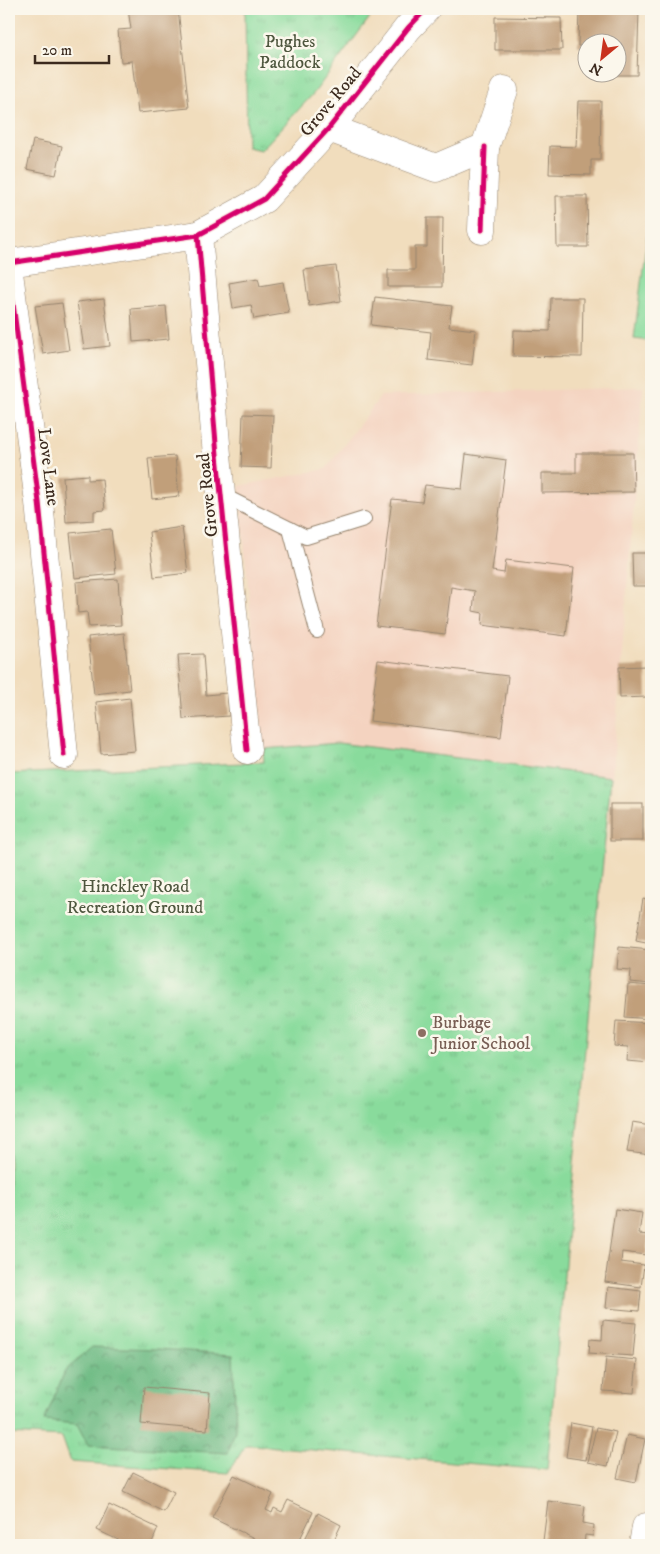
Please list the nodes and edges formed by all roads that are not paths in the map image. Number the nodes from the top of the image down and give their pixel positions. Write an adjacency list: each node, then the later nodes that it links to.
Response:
1 (426, 9): 3 (street, Grove Road)
2 (504, 90): 4 (street)
3 (329, 128): 4 (street); 6 (street, Grove Road)
4 (485, 146): 5 (street)
5 (482, 230)
6 (198, 236): 7 (street, Grove Road); 9 (street, Grove Road)
7 (9, 263)
8 (9, 273): 14 (street, Love Lane)
9 (222, 496): 11 (lane); 13 (street, Grove Road)
10 (364, 519): 11 (lane)
11 (290, 529): 12 (lane)
12 (316, 631)
13 (247, 750)
14 (64, 755)

